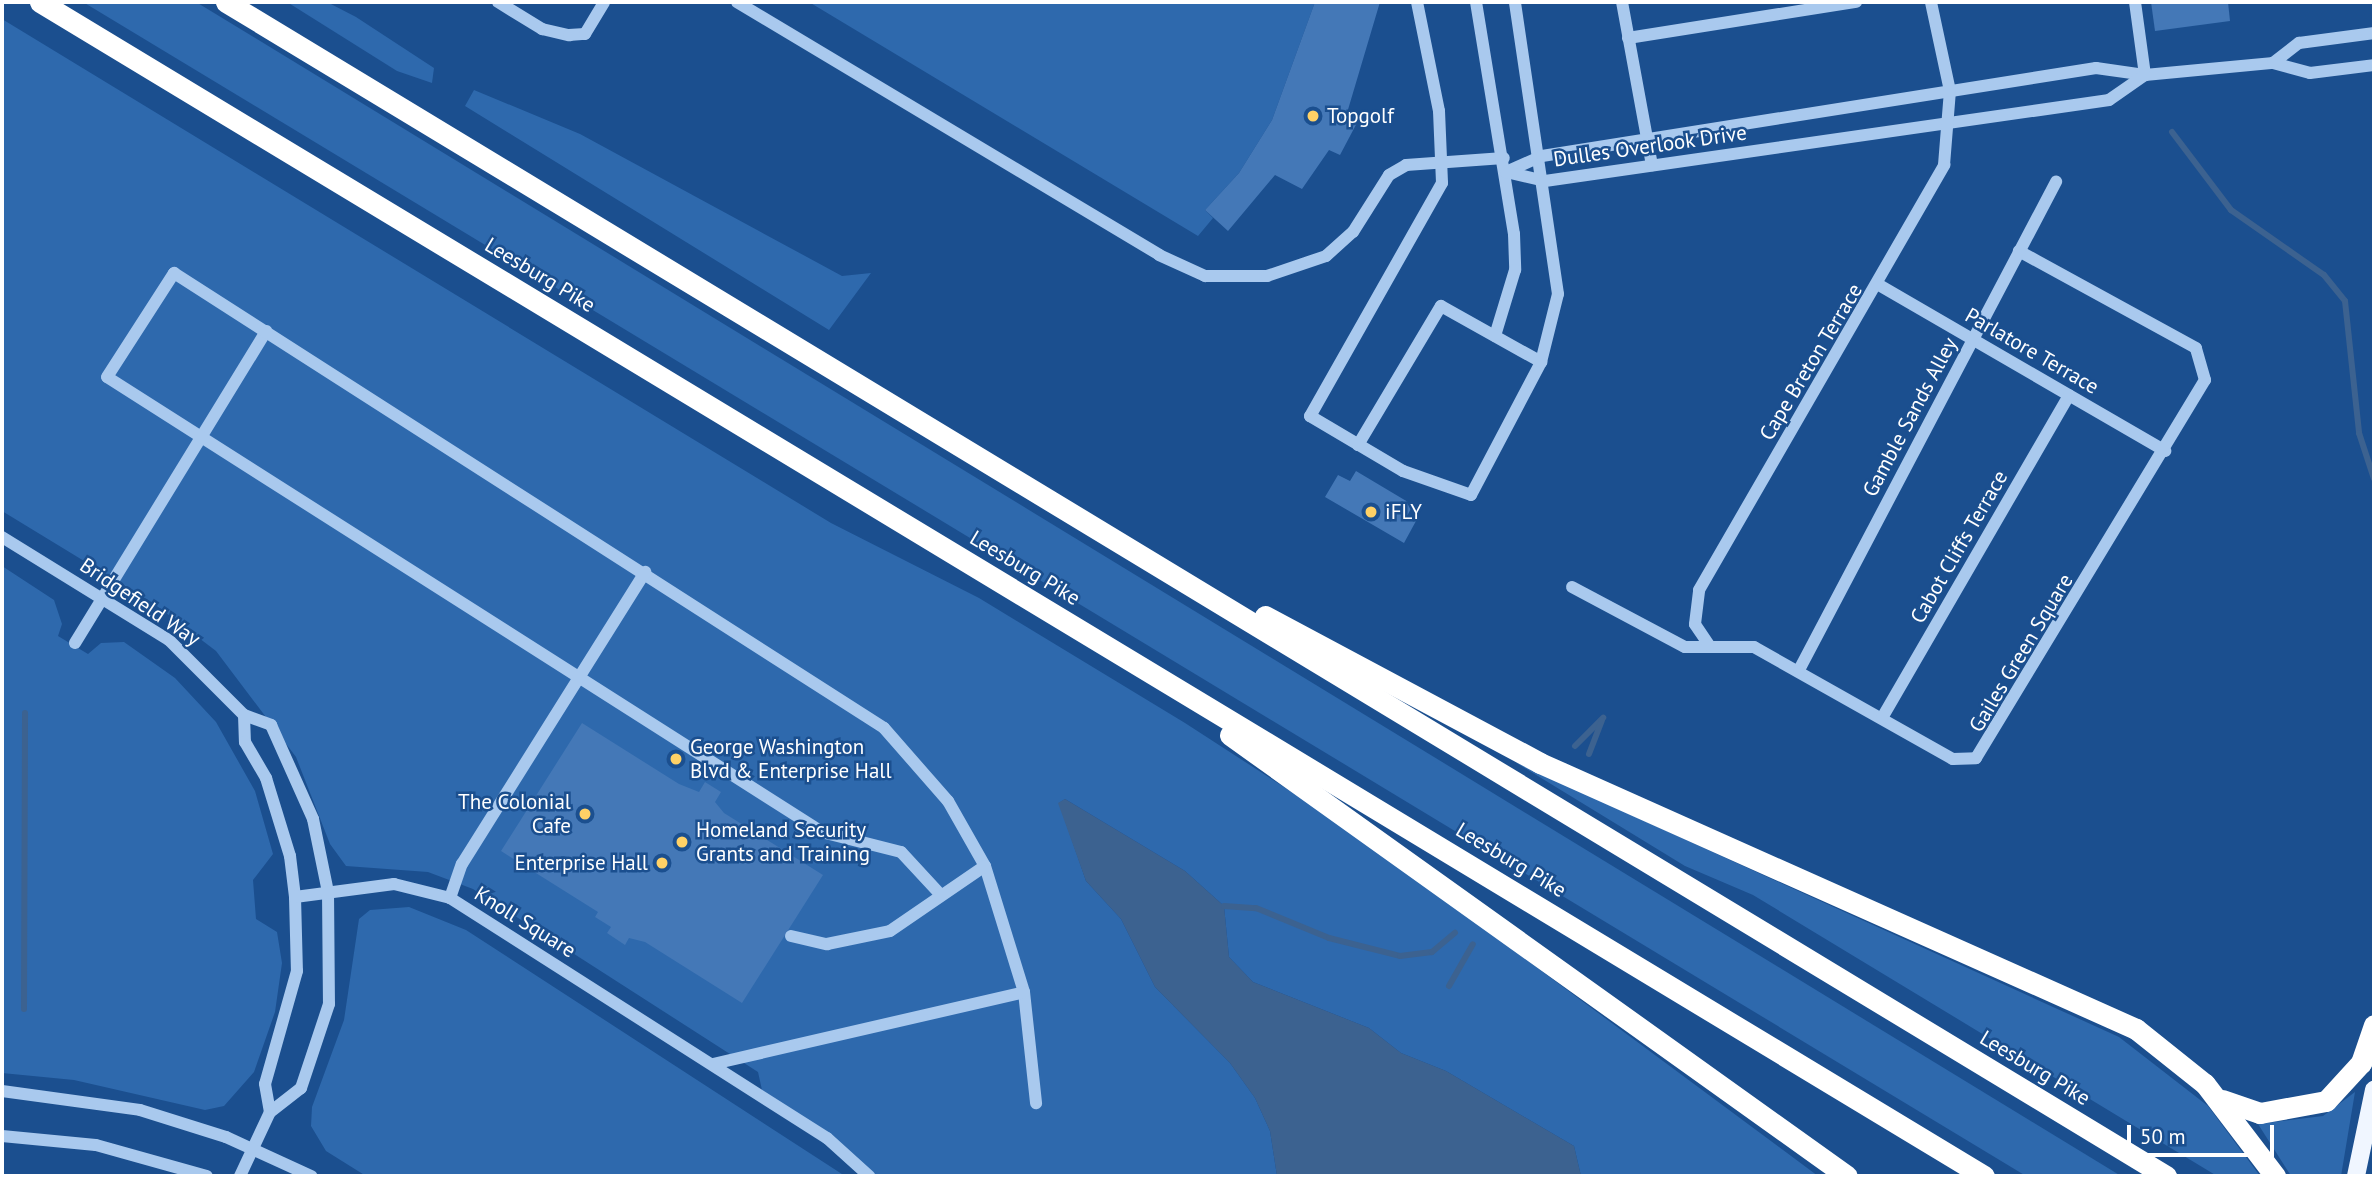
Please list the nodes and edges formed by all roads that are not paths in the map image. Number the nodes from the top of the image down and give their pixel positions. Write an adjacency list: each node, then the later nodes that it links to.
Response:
1 (40, 2): 42 (highway, Leesburg Pike)
2 (226, 2): 38 (highway, Leesburg Pike)
3 (498, 2): 4 (street)
4 (604, 2)
5 (737, 2): 23 (street)
6 (1418, 2): 23 (street)
7 (1476, 2): 22 (street)
8 (1515, 2): 21 (street)
9 (1622, 2): 14 (street)
10 (1856, 2): 14 (street)
11 (1931, 2): 18 (street, Cape Breton Terrace)
12 (2135, 2): 17 (street)
13 (2374, 33): 15 (street)
14 (1628, 38): 20 (street)
15 (2273, 63): 16 (street, Dulles Overlook Drive); 17 (street, Dulles Overlook Drive)
16 (2374, 65)
17 (2145, 75): 18 (street, Dulles Overlook Drive); 19 (street, Dulles Overlook Drive)
18 (1950, 91): 19 (street, Cape Breton Terrace); 20 (street, Dulles Overlook Drive)
19 (1950, 123): 24 (street, Dulles Overlook Drive); 29 (street, Cape Breton Terrace)
20 (1647, 139): 21 (street, Dulles Overlook Drive); 24 (street)
21 (1542, 156): 25 (street, Dulles Overlook Drive); 26 (street)
22 (1504, 158): 23 (street); 25 (street)
23 (1443, 162): 36 (street)
24 (1652, 165): 26 (street, Dulles Overlook Drive)
25 (1506, 172): 26 (street, Dulles Overlook Drive); 31 (street)
26 (1545, 181): 33 (street)
27 (2056, 182): 28 (street, Gamble Sands Alley)
28 (2019, 251): 32 (street, Gamble Sands Alley); 37 (street, Gailes Green Square)
29 (1878, 285): 32 (street, Parlatore Terrace); 45 (street, Cape Breton Terrace)
30 (266, 331): 35 (street); 35 (street); 40 (street)
31 (1495, 336): 33 (street); 36 (street)
32 (1973, 340): 34 (street, Parlatore Terrace); 46 (street, Gamble Sands Alley)
33 (1541, 362): 36 (street)
34 (2069, 395): 37 (street, Parlatore Terrace); 49 (street, Cabot Cliffs Terrace)
35 (201, 437): 43 (street); 47 (street)
36 (1358, 444)
37 (2165, 451): 49 (street, Gailes Green Square)
38 (1048, 499): 61 (highway); 72 (highway, Leesburg Pike)
39 (2, 537): 43 (street, Bridgefield Way)
40 (645, 572): 47 (street); 50 (street)
41 (1572, 587): 45 (street, Gailes Green Square)
42 (1025, 597): 70 (highway); 71 (highway, Leesburg Pike)
43 (103, 598): 44 (street); 48 (street, Bridgefield Way)
44 (75, 642)
45 (1709, 645): 46 (street, Gailes Green Square)
46 (1799, 670): 49 (street, Gailes Green Square)
47 (578, 677): 52 (street); 54 (street)
48 (244, 715): 51 (street, Bridgefield Way); 53 (street)
49 (1882, 718)
50 (985, 866): 52 (street); 56 (street)
51 (328, 892): 53 (street, Knoll Square); 54 (street, Knoll Square); 63 (street, Bridgefield Way)
52 (939, 893): 55 (street)
53 (295, 897): 63 (street)
54 (450, 898): 58 (street, Knoll Square)
55 (791, 936)
56 (1024, 992): 58 (street); 62 (street)
57 (2374, 1025): 61 (highway)
58 (713, 1065): 69 (street, Knoll Square)
59 (2374, 1090): 74 (main road)
60 (2, 1091): 65 (street)
61 (2217, 1097): 73 (highway)
62 (1036, 1102)
63 (270, 1112): 65 (street, Bridgefield Way)
64 (2, 1136): 66 (street)
65 (252, 1148): 67 (street, Bridgefield Way); 68 (street)
66 (207, 1176)
67 (240, 1176)
68 (311, 1176)
69 (869, 1176)
70 (1847, 1176)
71 (1984, 1176)
72 (2166, 1176)
73 (2275, 1176)
74 (2356, 1176)

